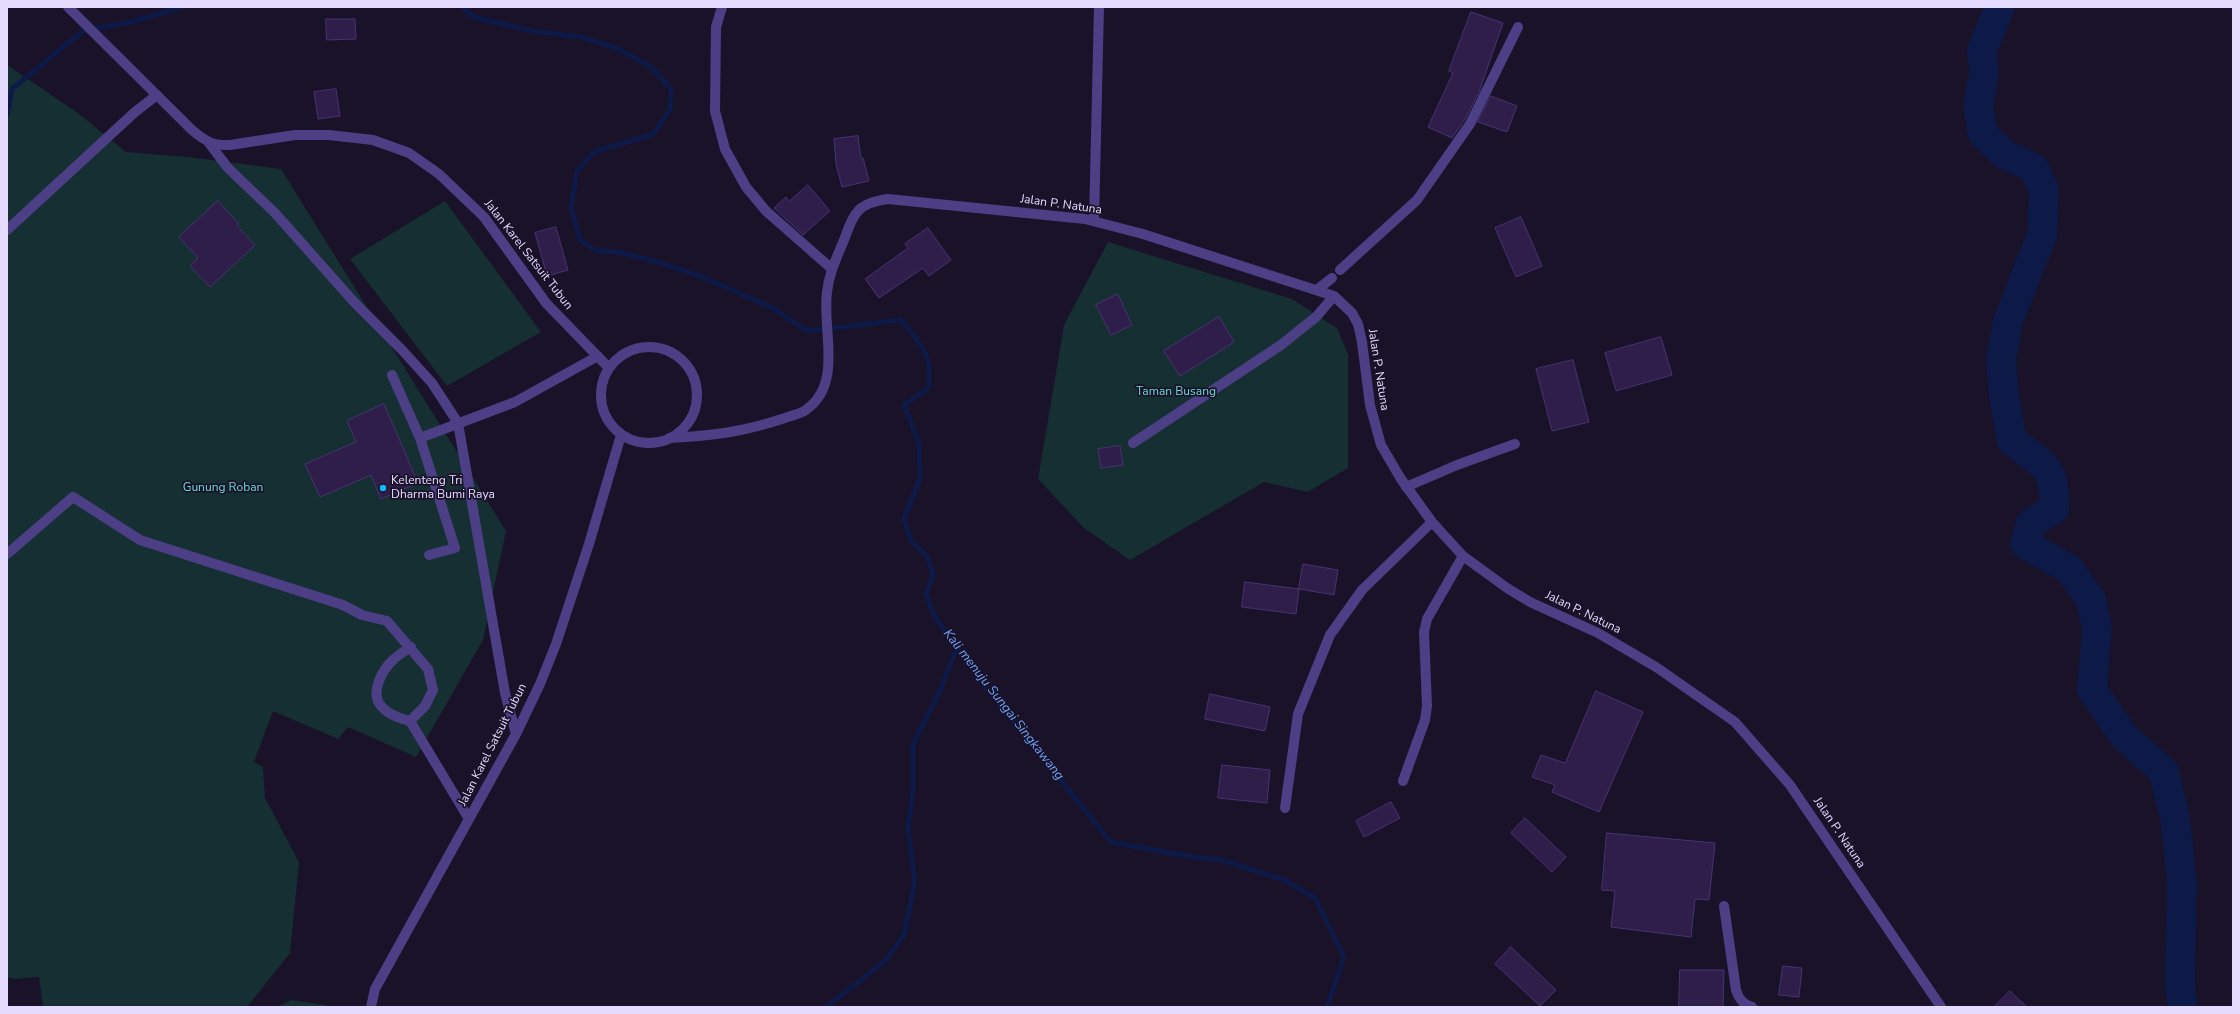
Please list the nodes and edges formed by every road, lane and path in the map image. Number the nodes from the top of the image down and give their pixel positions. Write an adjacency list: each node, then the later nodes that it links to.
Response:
1 (68, 7): 5 (street)
2 (722, 7): 9 (street)
3 (1099, 7): 7 (street)
4 (1518, 27): 10 (street)
5 (157, 95): 6 (street); 8 (street)
6 (209, 143): 14 (street, Jalan Karel Satsuit Tubun); 17 (street)
7 (1094, 221): 9 (street, Jalan P. Natuna); 12 (street, Jalan P. Natuna)
8 (7, 230)
9 (832, 269): 20 (street, Jalan P. Natuna)
10 (1340, 270)
11 (1332, 278): 12 (street)
12 (1318, 289): 13 (street, Jalan P. Natuna)
13 (1334, 296): 21 (street); 23 (street, Jalan P. Natuna)
14 (598, 356): 15 (street, Jalan Karel Satsuit Tubun); 17 (street)
15 (609, 368): 18 (street); 20 (street)
16 (392, 375): 19 (street)
17 (458, 423): 19 (street); 30 (street)
18 (621, 435): 20 (street); 30 (street, Jalan Karel Satsuit Tubun)
19 (420, 438): 26 (street)
20 (669, 438)
21 (1133, 443)
22 (1515, 444): 23 (street)
23 (1406, 487): 24 (street, Jalan P. Natuna)
24 (1432, 522): 27 (street, Jalan P. Natuna); 32 (street)
25 (7, 554): 28 (street)
26 (429, 555)
27 (1463, 556): 31 (street); 37 (street, Jalan P. Natuna)
28 (411, 647): 29 (street); 29 (street)
29 (410, 721): 33 (street)
30 (516, 734): 33 (street, Jalan Karel Satsuit Tubun)
31 (1403, 781)
32 (1285, 808)
33 (469, 819): 35 (street, Jalan Karel Satsuit Tubun)
34 (1724, 906): 36 (street)
35 (371, 1007)
36 (1752, 1007)
37 (1941, 1007)

